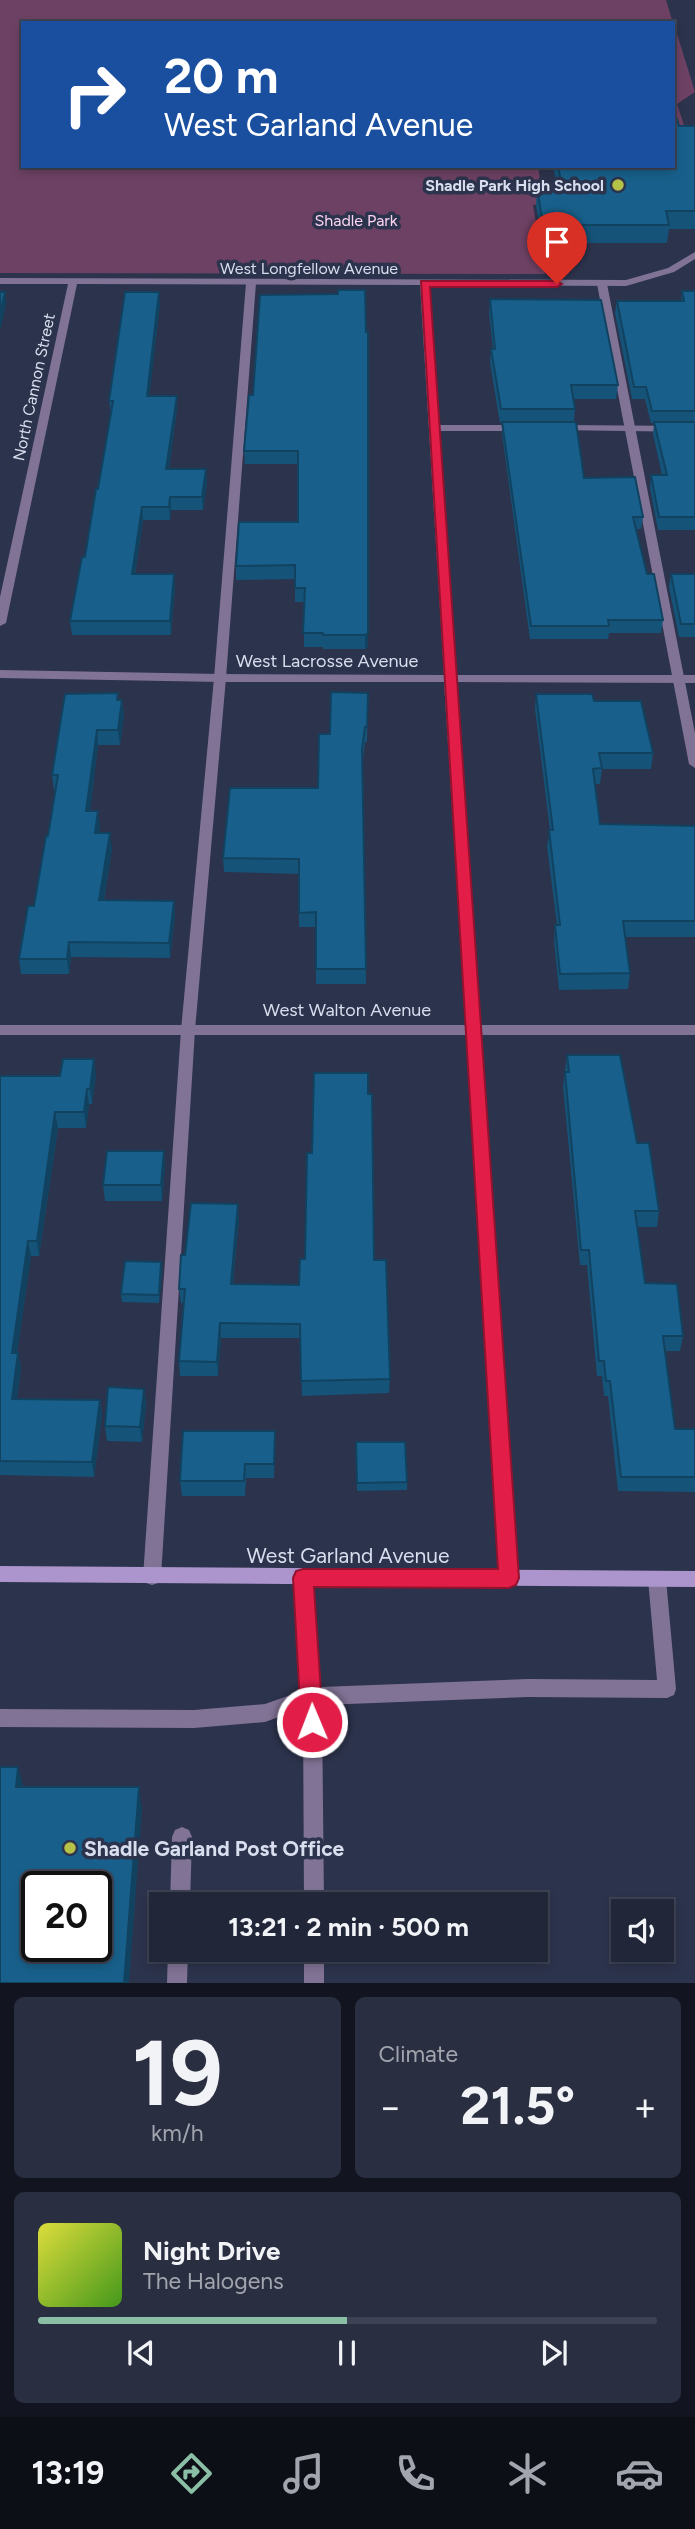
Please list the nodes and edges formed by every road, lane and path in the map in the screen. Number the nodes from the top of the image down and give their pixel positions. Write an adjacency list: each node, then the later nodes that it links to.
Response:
1 (695, 255): 6 (street, West Longfellow Avenue)
2 (0, 281): 3 (street, West Longfellow Avenue)
3 (73, 281): 4 (street, West Longfellow Avenue); 12 (street, North Cannon Street)
4 (251, 283): 5 (street, West Longfellow Avenue); 14 (street)
5 (424, 284): 6 (street, West Longfellow Avenue); 7 (street)
6 (602, 284): 10 (street)
7 (432, 428): 8 (street); 15 (street)
8 (525, 428)
9 (551, 428): 10 (street)
10 (630, 429): 11 (street); 16 (street)
11 (695, 429)
12 (0, 623)
13 (0, 674): 14 (street, West Lacrosse Avenue)
14 (220, 678): 15 (street, West Lacrosse Avenue); 21 (street)
15 (449, 678): 16 (street, West Lacrosse Avenue); 19 (street)
16 (678, 679): 17 (street, West Lacrosse Avenue); 18 (street)
17 (695, 679)
18 (695, 764)
19 (471, 1028): 21 (street, West Walton Avenue); 22 (street, West Walton Avenue); 26 (street)
20 (0, 1030): 21 (street, West Walton Avenue)
21 (188, 1030): 24 (street)
22 (695, 1030)
23 (0, 1574): 24 (street, West Garland Avenue)
24 (152, 1577): 25 (street, West Garland Avenue)
25 (303, 1578): 26 (street, West Garland Avenue); 29 (street)
26 (509, 1578): 27 (street, West Garland Avenue)
27 (657, 1579): 28 (street, West Garland Avenue); 29 (street)
28 (695, 1579)
29 (312, 1696): 30 (street); 33 (street)
30 (0, 1718)
31 (182, 1837): 32 (street)
32 (180, 1892)
33 (314, 1892)
34 (178, 1962): 36 (street)
35 (314, 1962): 37 (street)
36 (177, 1983)
37 (314, 1983)

